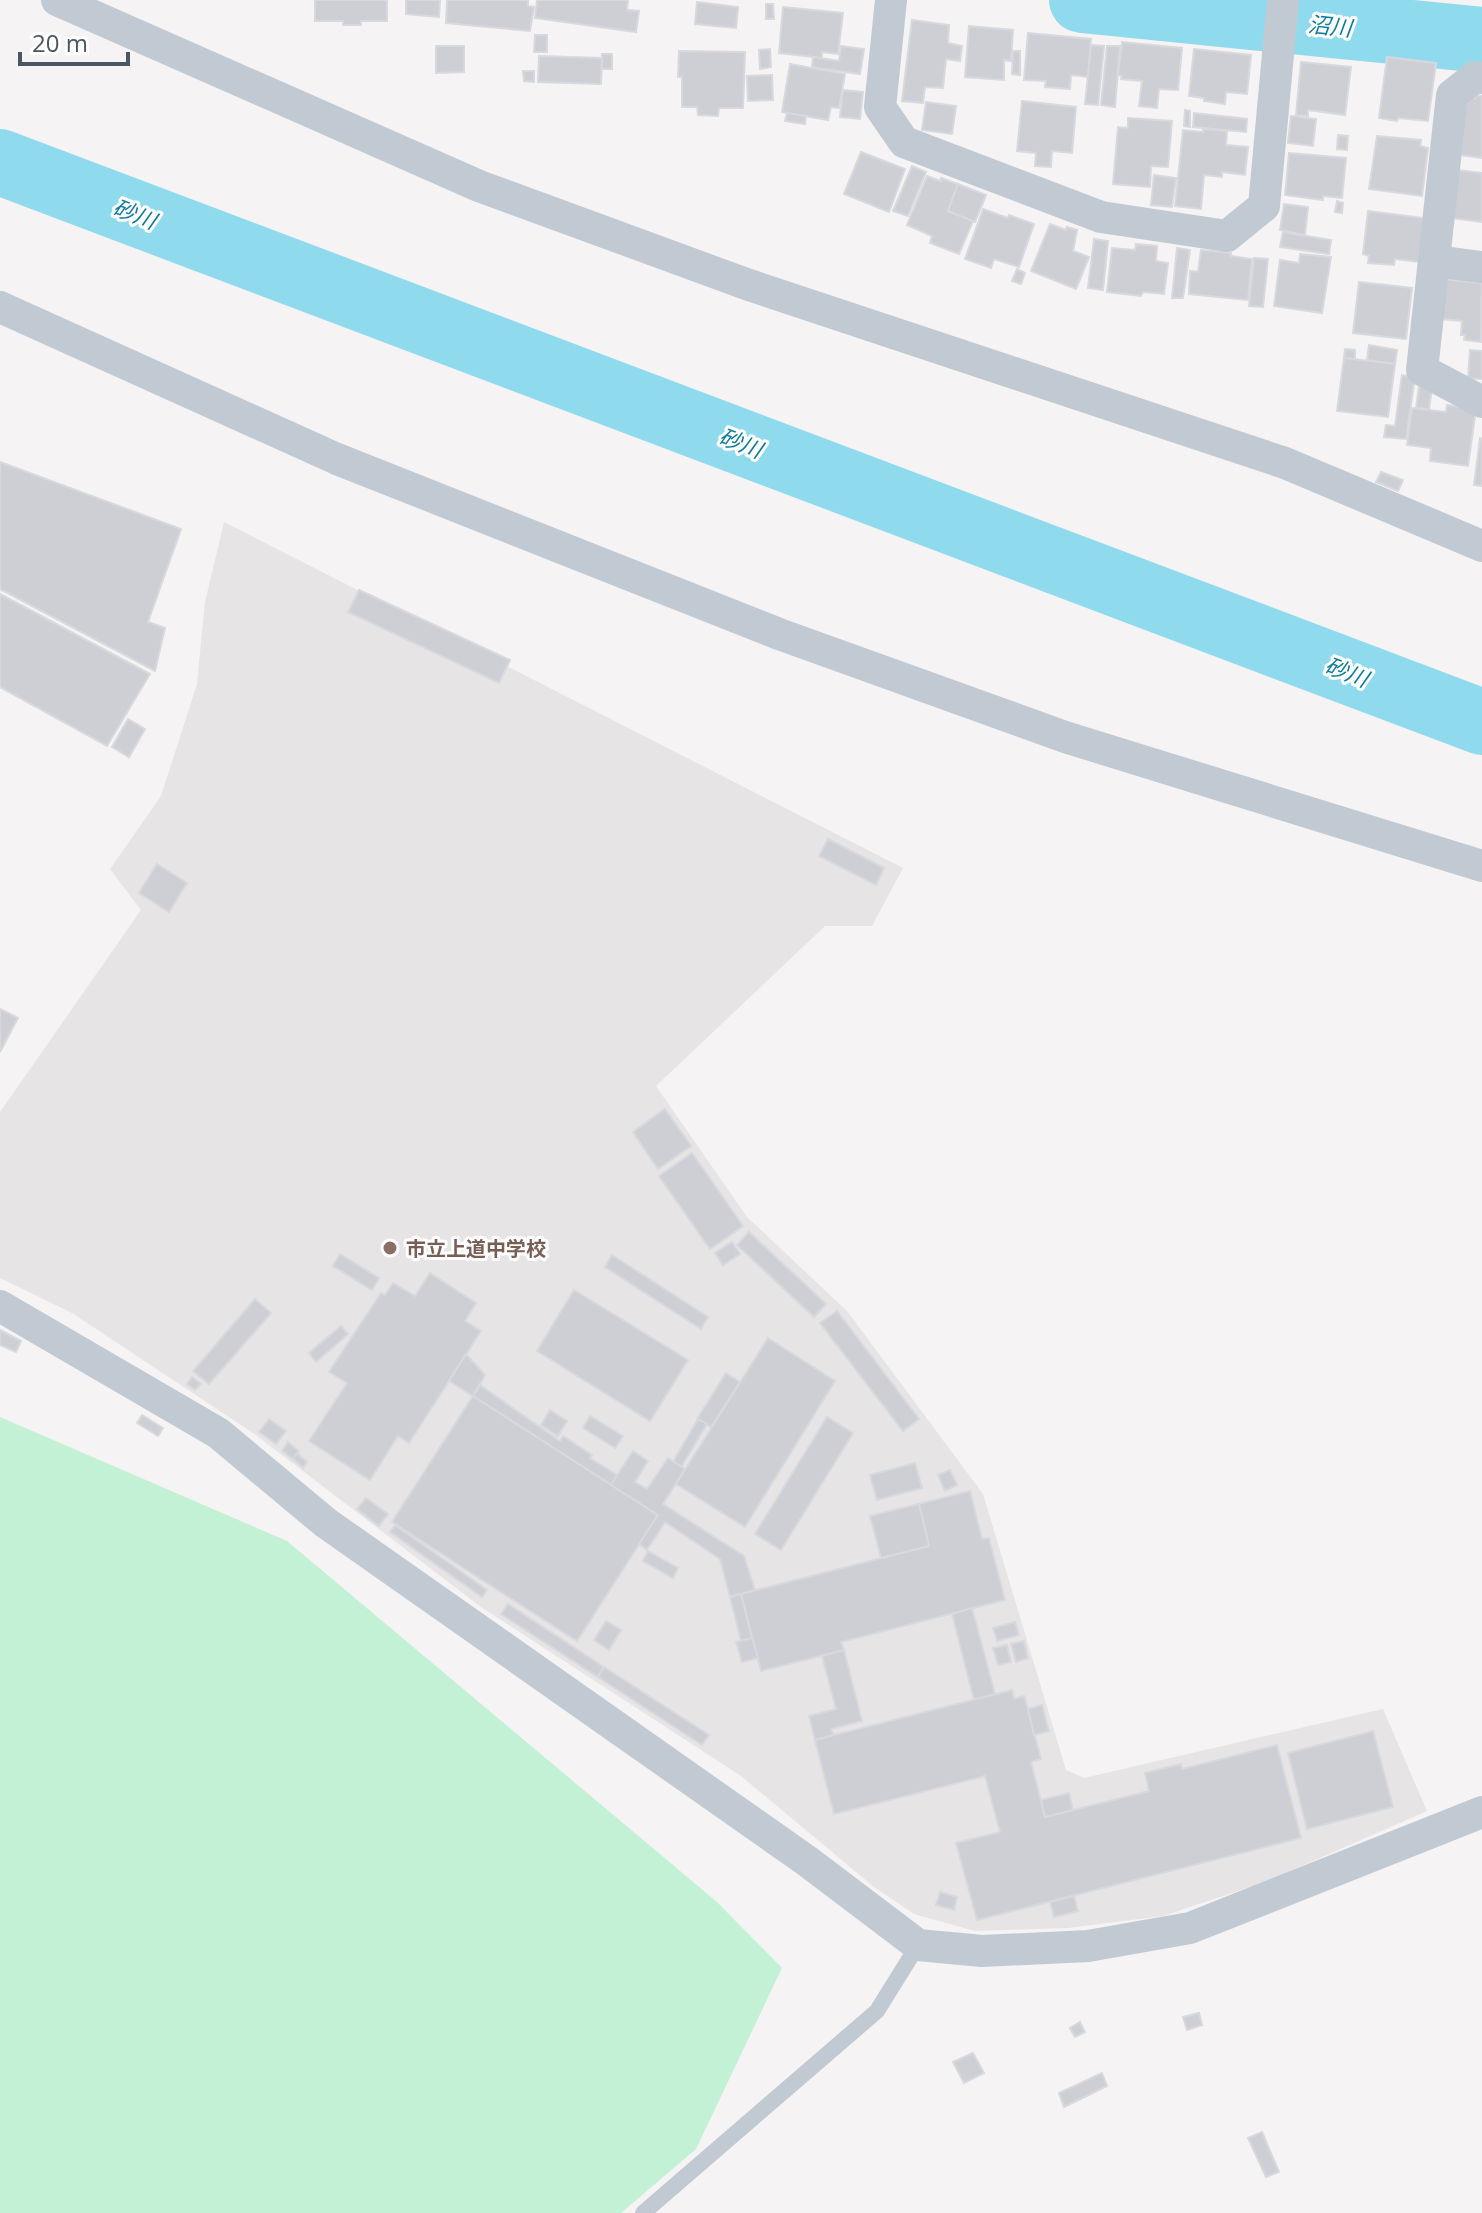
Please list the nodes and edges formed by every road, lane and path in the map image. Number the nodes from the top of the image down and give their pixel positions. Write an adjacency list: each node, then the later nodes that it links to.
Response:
1 (57, 0): 9 (street)
2 (891, 0): 3 (street)
3 (1283, 0)
4 (1482, 78): 5 (street)
5 (1434, 261): 6 (street); 8 (street)
6 (1482, 267)
7 (0, 307): 10 (street)
8 (1482, 402)
9 (1482, 546)
10 (1482, 866)
11 (0, 1306): 13 (street)
12 (1482, 1812): 13 (street)
13 (918, 1945): 14 (lane)
14 (643, 2213)

